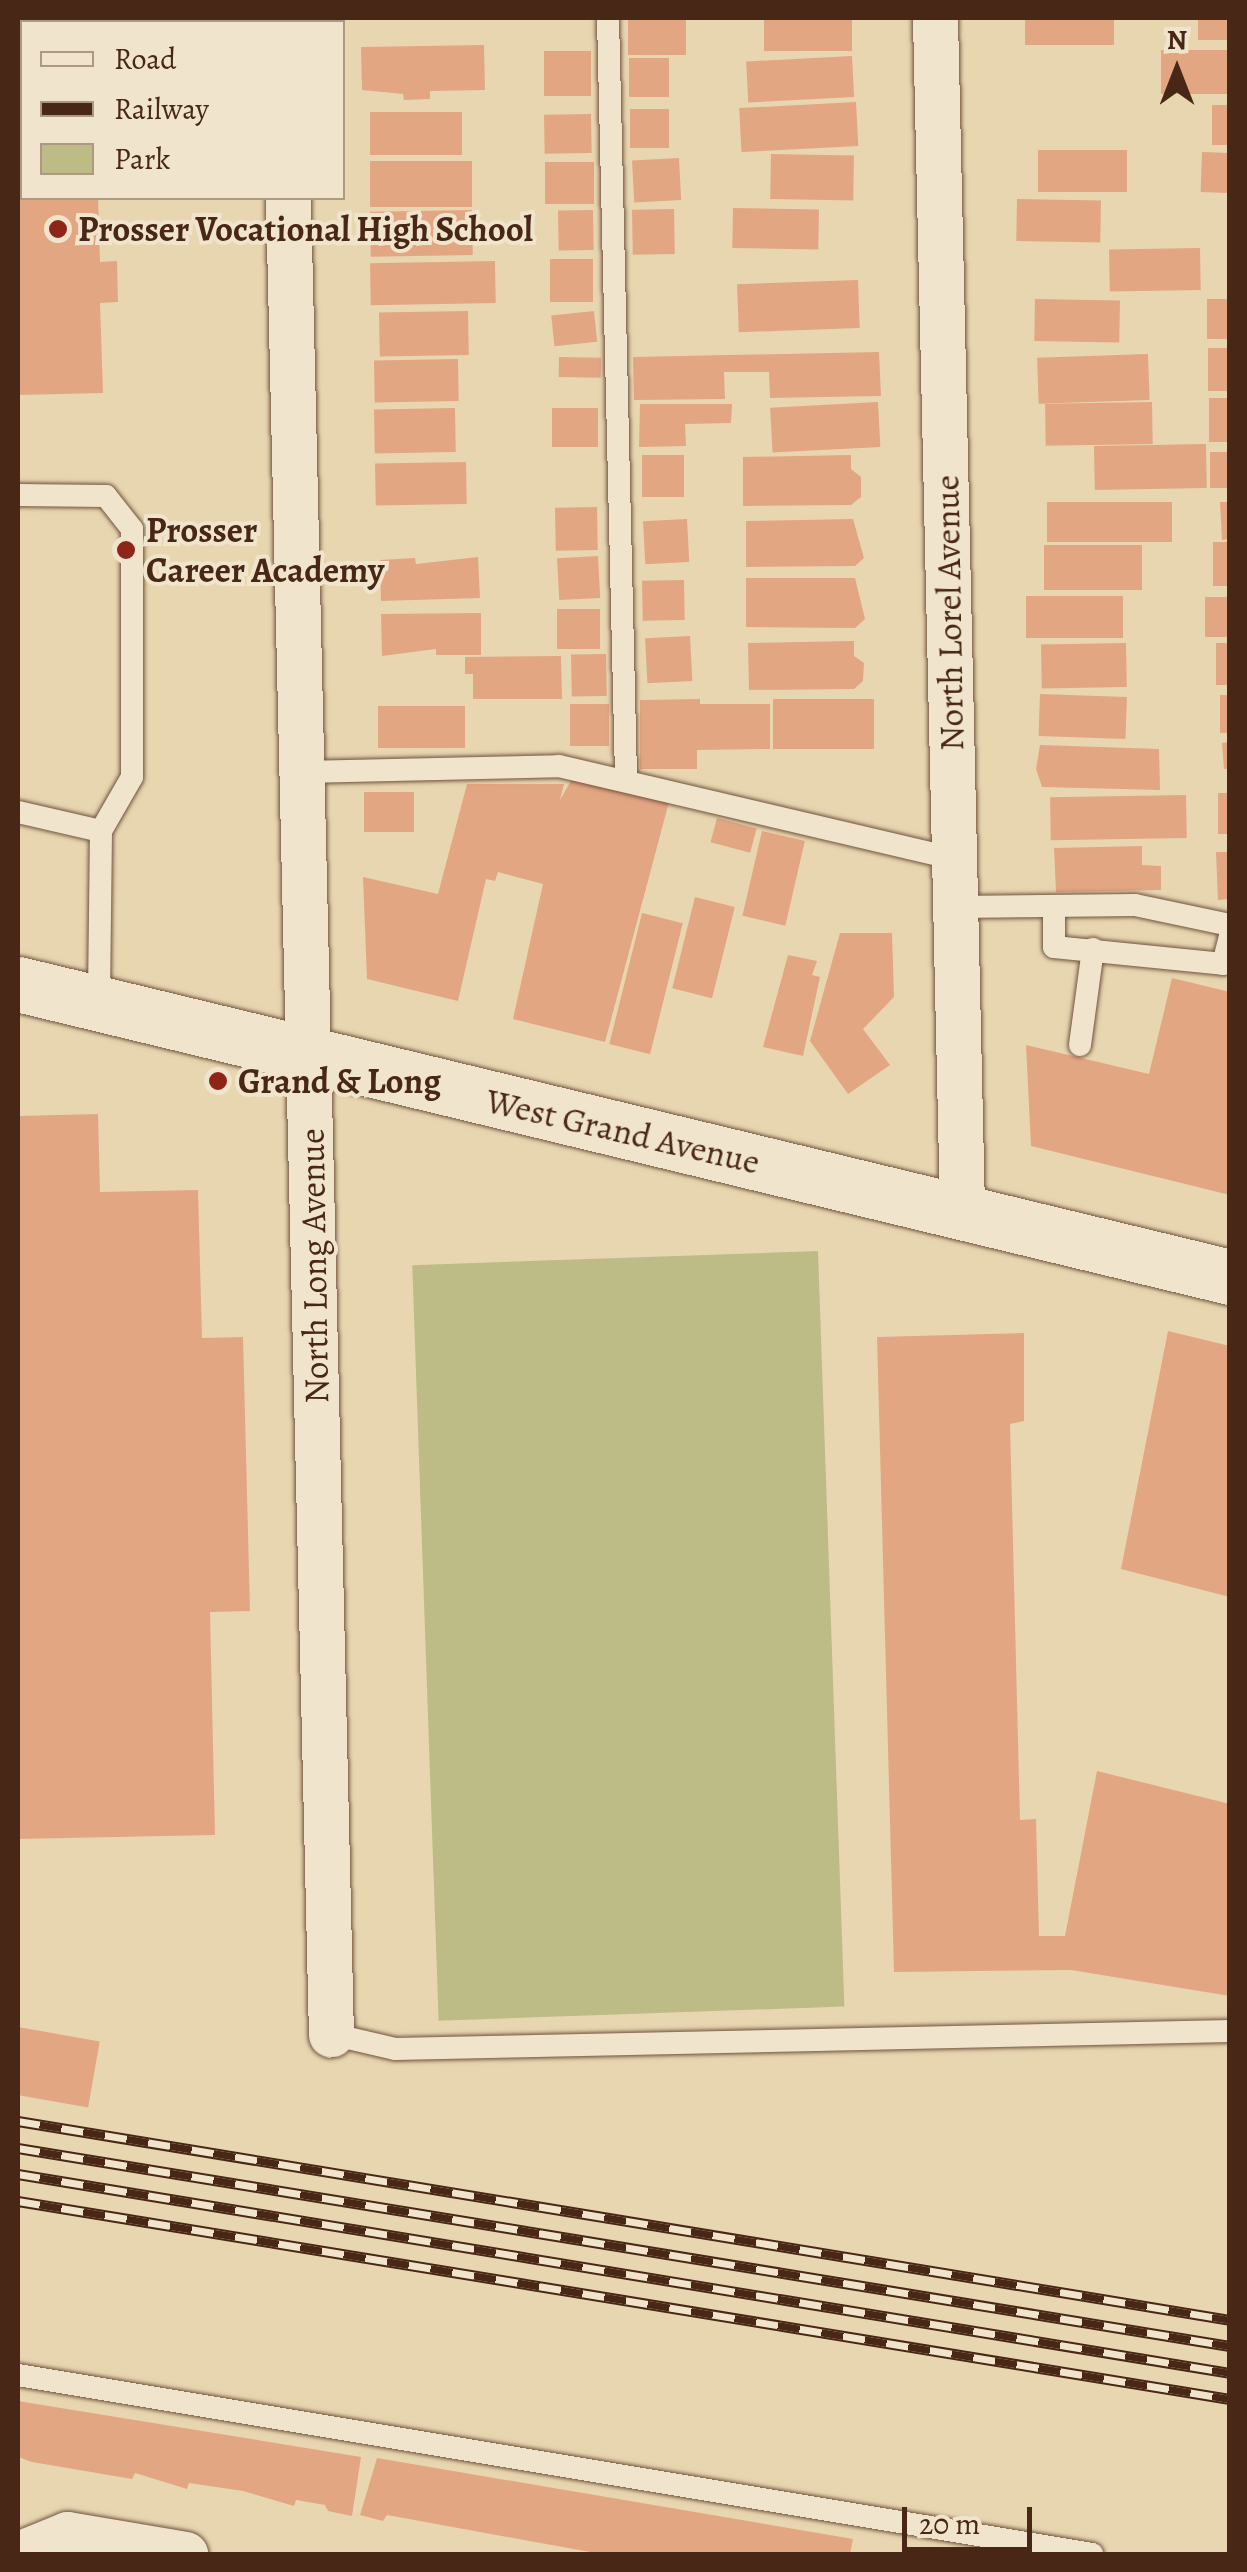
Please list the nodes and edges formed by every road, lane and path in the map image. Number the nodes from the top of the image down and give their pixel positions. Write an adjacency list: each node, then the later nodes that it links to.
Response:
1 (608, 18): 6 (lane)
2 (935, 18): 9 (street, North Lorel Avenue)
3 (288, 200): 5 (street, North Long Avenue)
4 (18, 496): 8 (lane)
5 (303, 772): 6 (lane); 18 (street, North Long Avenue)
6 (626, 778): 9 (lane)
7 (18, 812): 8 (lane)
8 (101, 830): 16 (lane)
9 (954, 860): 11 (street, North Lorel Avenue)
10 (1054, 906): 11 (lane); 12 (lane); 14 (lane)
11 (956, 907): 19 (street, North Lorel Avenue)
12 (1230, 925)
13 (1230, 936): 14 (lane)
14 (1093, 950): 17 (lane)
15 (18, 984): 16 (main road, West Grand Avenue)
16 (100, 1005): 18 (main road, West Grand Avenue)
17 (1080, 1044)
18 (311, 1058): 19 (main road, West Grand Avenue); 22 (street, North Long Avenue)
19 (962, 1209): 20 (main road, West Grand Avenue)
20 (1230, 1277)
21 (1230, 2031): 22 (lane)
22 (331, 2034)
23 (18, 2375): 26 (lane)
24 (19, 2550): 25 (street)
25 (185, 2554)
26 (1092, 2554)

